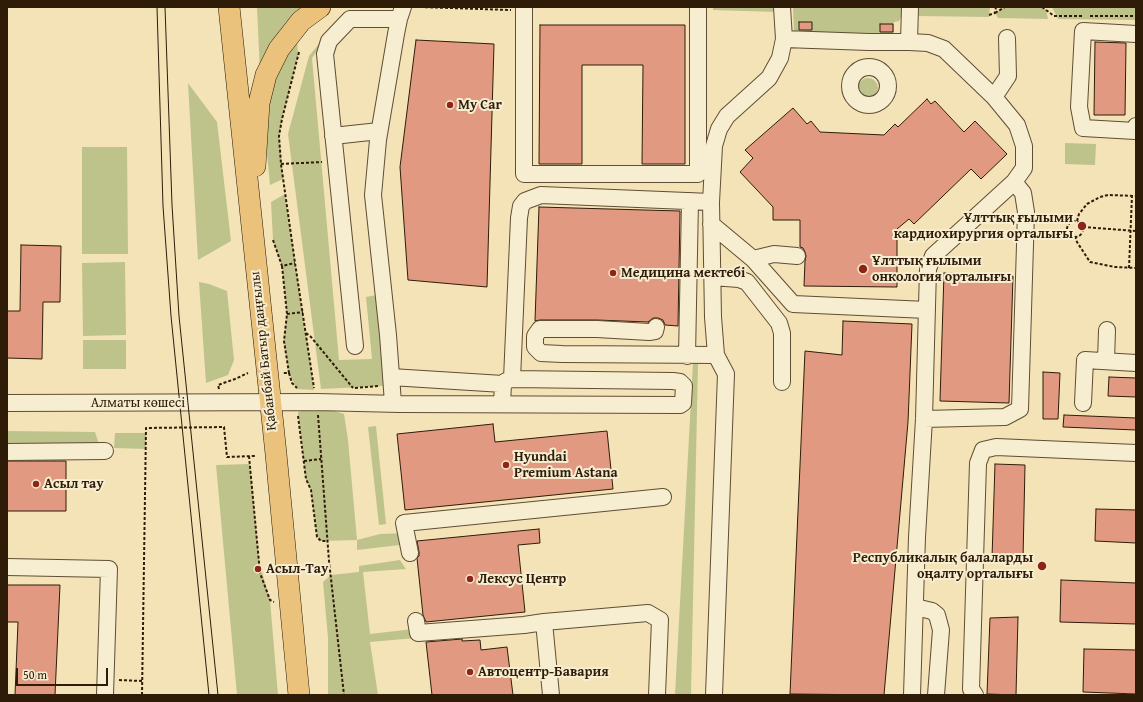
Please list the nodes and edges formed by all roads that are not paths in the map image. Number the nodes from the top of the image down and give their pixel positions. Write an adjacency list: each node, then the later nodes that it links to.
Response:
1 (228, 7): 21 (main road, Қабанбай Батыр даңғылы)
2 (320, 7): 21 (main road)
3 (698, 7): 6 (street)
4 (782, 7): 10 (street)
5 (910, 7): 12 (street)
6 (524, 9)
7 (401, 13): 16 (street); 17 (street)
8 (1136, 34): 15 (street)
9 (1007, 38): 14 (street)
10 (784, 39): 11 (street); 20 (street)
11 (868, 42): 12 (street); 13 (street)
12 (909, 42): 14 (street)
13 (868, 68)
14 (994, 97): 18 (street)
15 (1136, 126)
16 (379, 130): 17 (street); 36 (street)
17 (333, 136): 31 (street)
18 (1014, 182): 26 (street); 44 (street)
19 (690, 202): 20 (street); 30 (street); 33 (street)
20 (711, 202): 22 (street)
21 (251, 224): 41 (main road, Қабанбай Батыр даңғылы)
22 (711, 224): 24 (street); 25 (street)
23 (797, 256): 24 (street)
24 (753, 259): 26 (street)
25 (712, 277): 32 (street); 38 (street)
26 (926, 310): 44 (street)
27 (656, 327): 28 (street)
28 (540, 329): 30 (street); 33 (street)
29 (1107, 330): 34 (street)
30 (514, 339): 37 (street)
31 (355, 346)
32 (716, 355): 33 (street); 58 (street)
33 (686, 356)
34 (1106, 361): 35 (street); 39 (street)
35 (1136, 363)
36 (392, 381): 37 (street); 42 (street)
37 (508, 382): 43 (street); 43 (street, Алматы көшесі)
38 (782, 382)
39 (1083, 402)
40 (7, 403): 41 (street, Алматы көшесі)
41 (269, 403): 42 (street, Алматы көшесі); 55 (main road, Қабанбай Батыр даңғылы)
42 (393, 403): 43 (street, Алматы көшесі)
43 (502, 404)
44 (924, 419): 51 (street)
45 (105, 451): 46 (street)
46 (7, 452)
47 (1136, 452): 61 (street)
48 (663, 497): 49 (street)
49 (410, 553)
50 (7, 567): 54 (street)
51 (915, 607): 59 (street); 60 (street)
52 (544, 622): 53 (street); 56 (street); 57 (street)
53 (418, 632)
54 (106, 688)
55 (299, 695)
56 (551, 695)
57 (657, 695)
58 (714, 695)
59 (912, 695)
60 (936, 695)
61 (975, 695)

